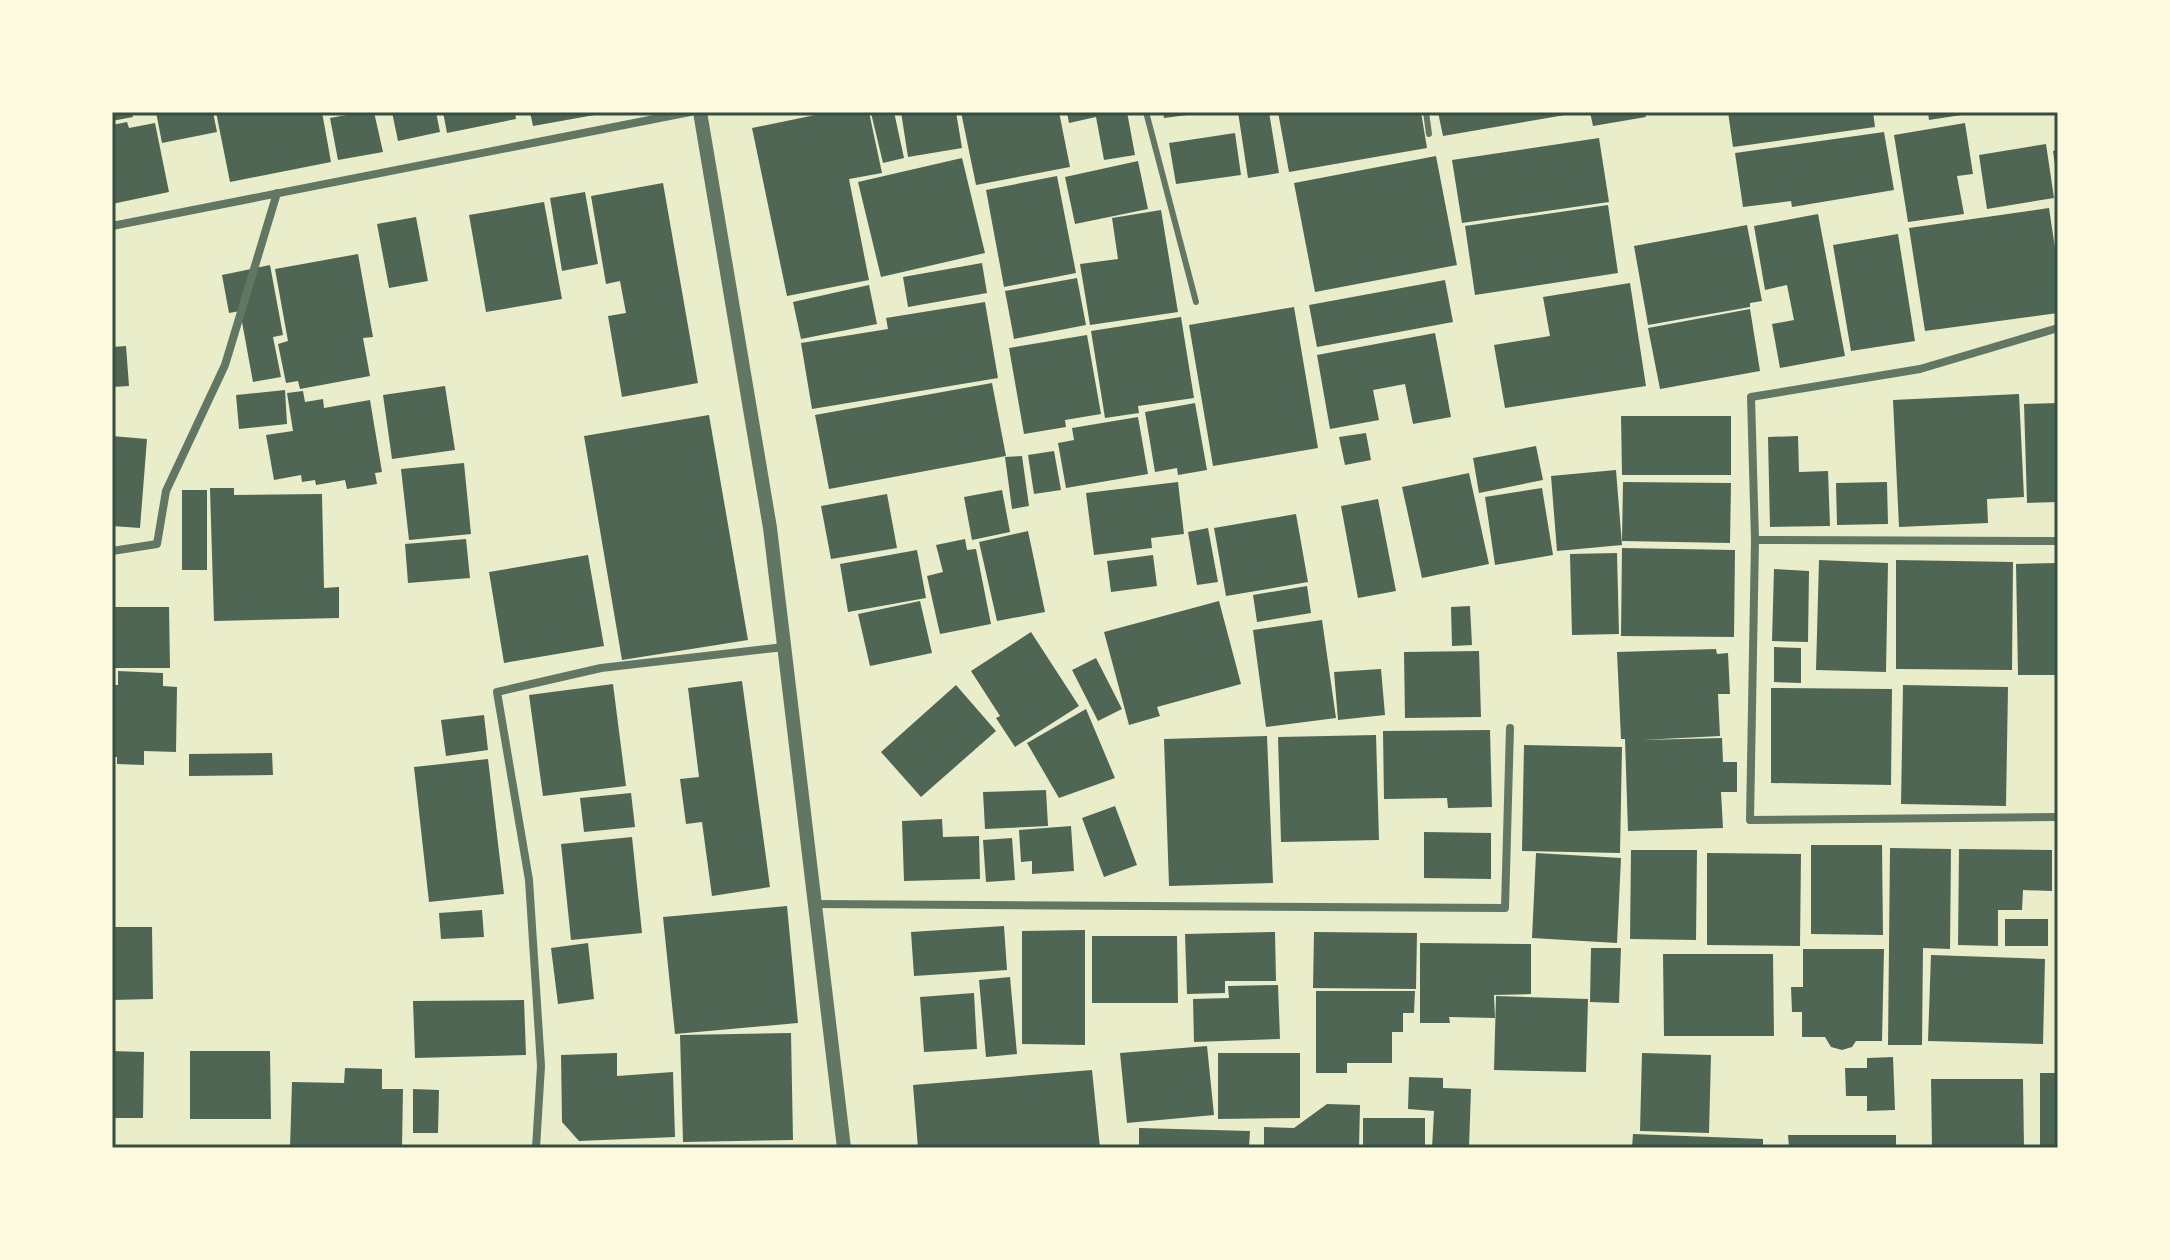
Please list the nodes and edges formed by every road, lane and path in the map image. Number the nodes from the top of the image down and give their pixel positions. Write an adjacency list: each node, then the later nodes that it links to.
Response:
1 (690, 112): 6 (street)
2 (700, 112): 13 (street)
3 (1146, 112): 8 (lane)
4 (1426, 112): 5 (lane)
5 (1429, 134)
6 (277, 193): 7 (street); 12 (street)
7 (112, 226)
8 (1196, 302)
9 (2058, 328): 10 (street)
10 (1755, 540): 11 (street); 15 (street)
11 (2058, 541)
12 (112, 551)
13 (784, 647): 16 (street); 17 (street)
14 (1510, 728): 16 (street)
15 (2058, 817)
16 (815, 904): 18 (street)
17 (536, 1148)
18 (844, 1148)

